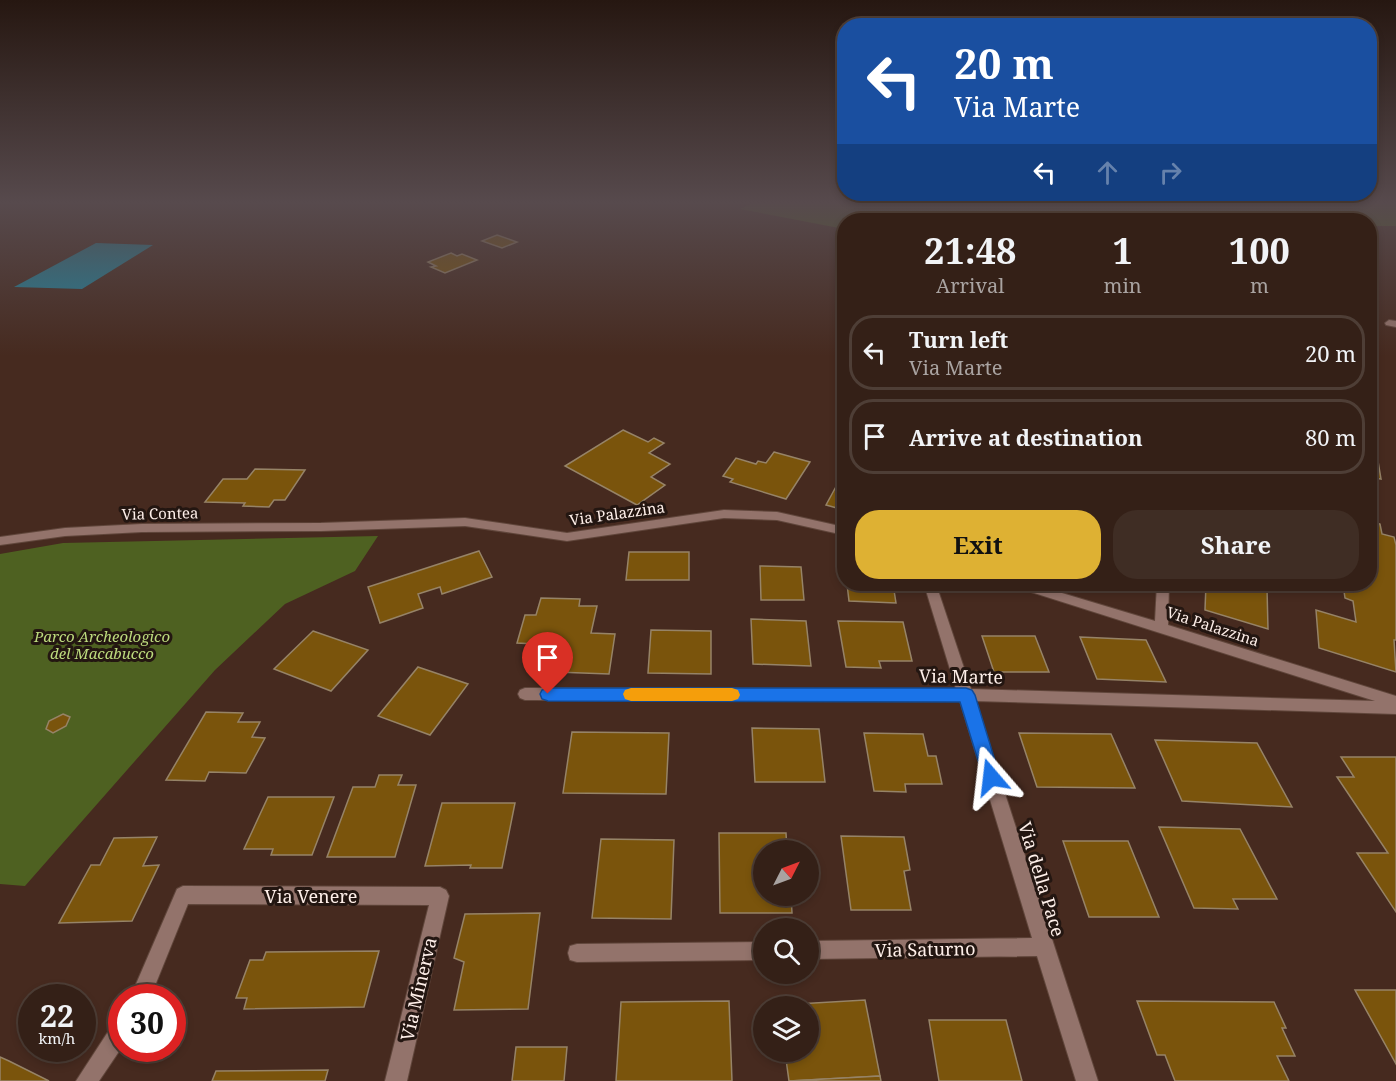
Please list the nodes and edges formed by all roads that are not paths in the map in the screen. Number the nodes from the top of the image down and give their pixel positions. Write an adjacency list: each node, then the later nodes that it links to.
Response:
1 (321, 527): 2 (street, Via Palazzina); 3 (street, Via Contea)
2 (837, 529)
3 (0, 541)
4 (932, 591): 9 (street, Via della Pace)
5 (1042, 591): 7 (street, Via Palazzina)
6 (1163, 591): 7 (street)
7 (1161, 627): 10 (street, Via Palazzina)
8 (525, 694): 9 (street, Via Marte)
9 (966, 695): 11 (street, Via Marte); 13 (street, Via della Pace)
10 (1396, 702)
11 (1396, 708)
12 (440, 896): 17 (street, Via Venere); 20 (street, Via Minerva)
13 (1042, 947): 14 (street, Via Saturno); 21 (street, Via della Pace)
14 (819, 950)
15 (753, 951): 16 (street)
16 (577, 953)
17 (146, 984)
18 (108, 1049): 19 (street)
19 (87, 1081)
20 (396, 1081)
21 (1087, 1081)

